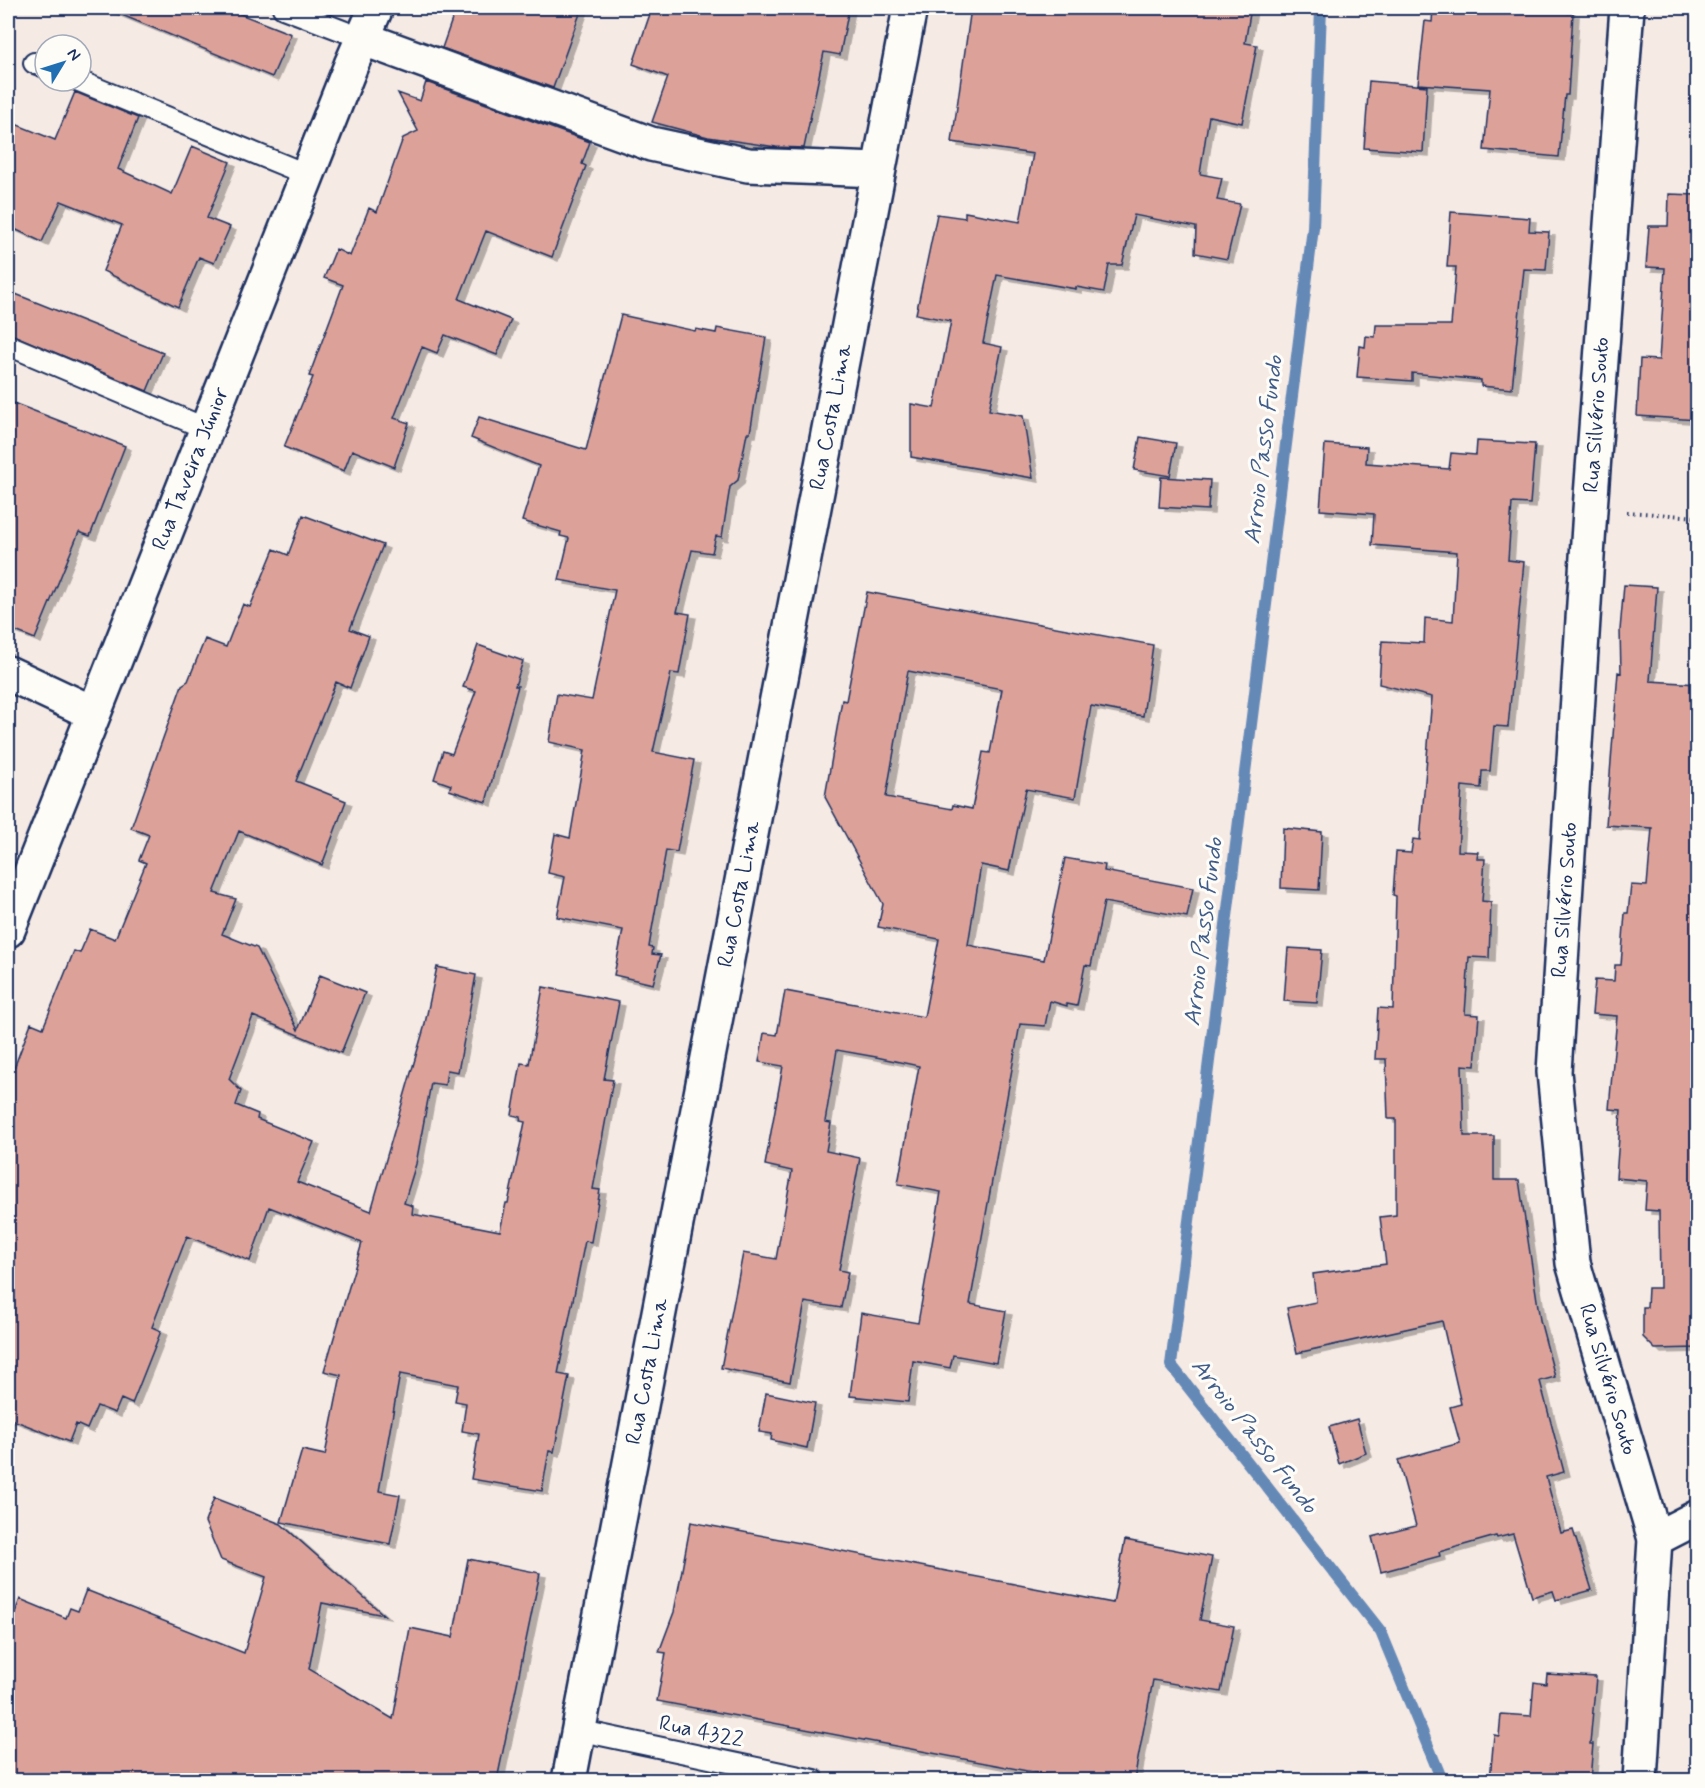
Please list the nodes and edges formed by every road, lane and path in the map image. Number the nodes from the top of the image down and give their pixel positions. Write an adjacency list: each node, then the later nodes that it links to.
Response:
1 (283, 8): 5 (lane)
2 (376, 8): 5 (street, Rua Taveira Júnior)
3 (910, 8): 7 (street, Rua Costa Lima)
4 (1627, 8): 11 (street, Rua Silvério Souto)
5 (364, 39): 7 (street); 8 (street, Rua Taveira Júnior)
6 (93, 87): 8 (lane)
7 (878, 170): 18 (street, Rua Costa Lima)
8 (308, 175): 10 (street, Rua Taveira Júnior)
9 (8, 345): 10 (lane)
10 (207, 429): 14 (street, Rua Taveira Júnior)
11 (1590, 510): 12 (path); 17 (street, Rua Silvério Souto)
12 (1698, 517)
13 (8, 673): 14 (street)
14 (93, 713): 15 (street, Rua Taveira Júnior)
15 (8, 930)
16 (1698, 1517): 17 (street)
17 (1655, 1539): 21 (street, Rua Silvério Souto)
18 (578, 1730): 19 (street, Rua Costa Lima); 20 (lane, Rua 4322)
19 (568, 1780)
20 (814, 1780)
21 (1640, 1780)

